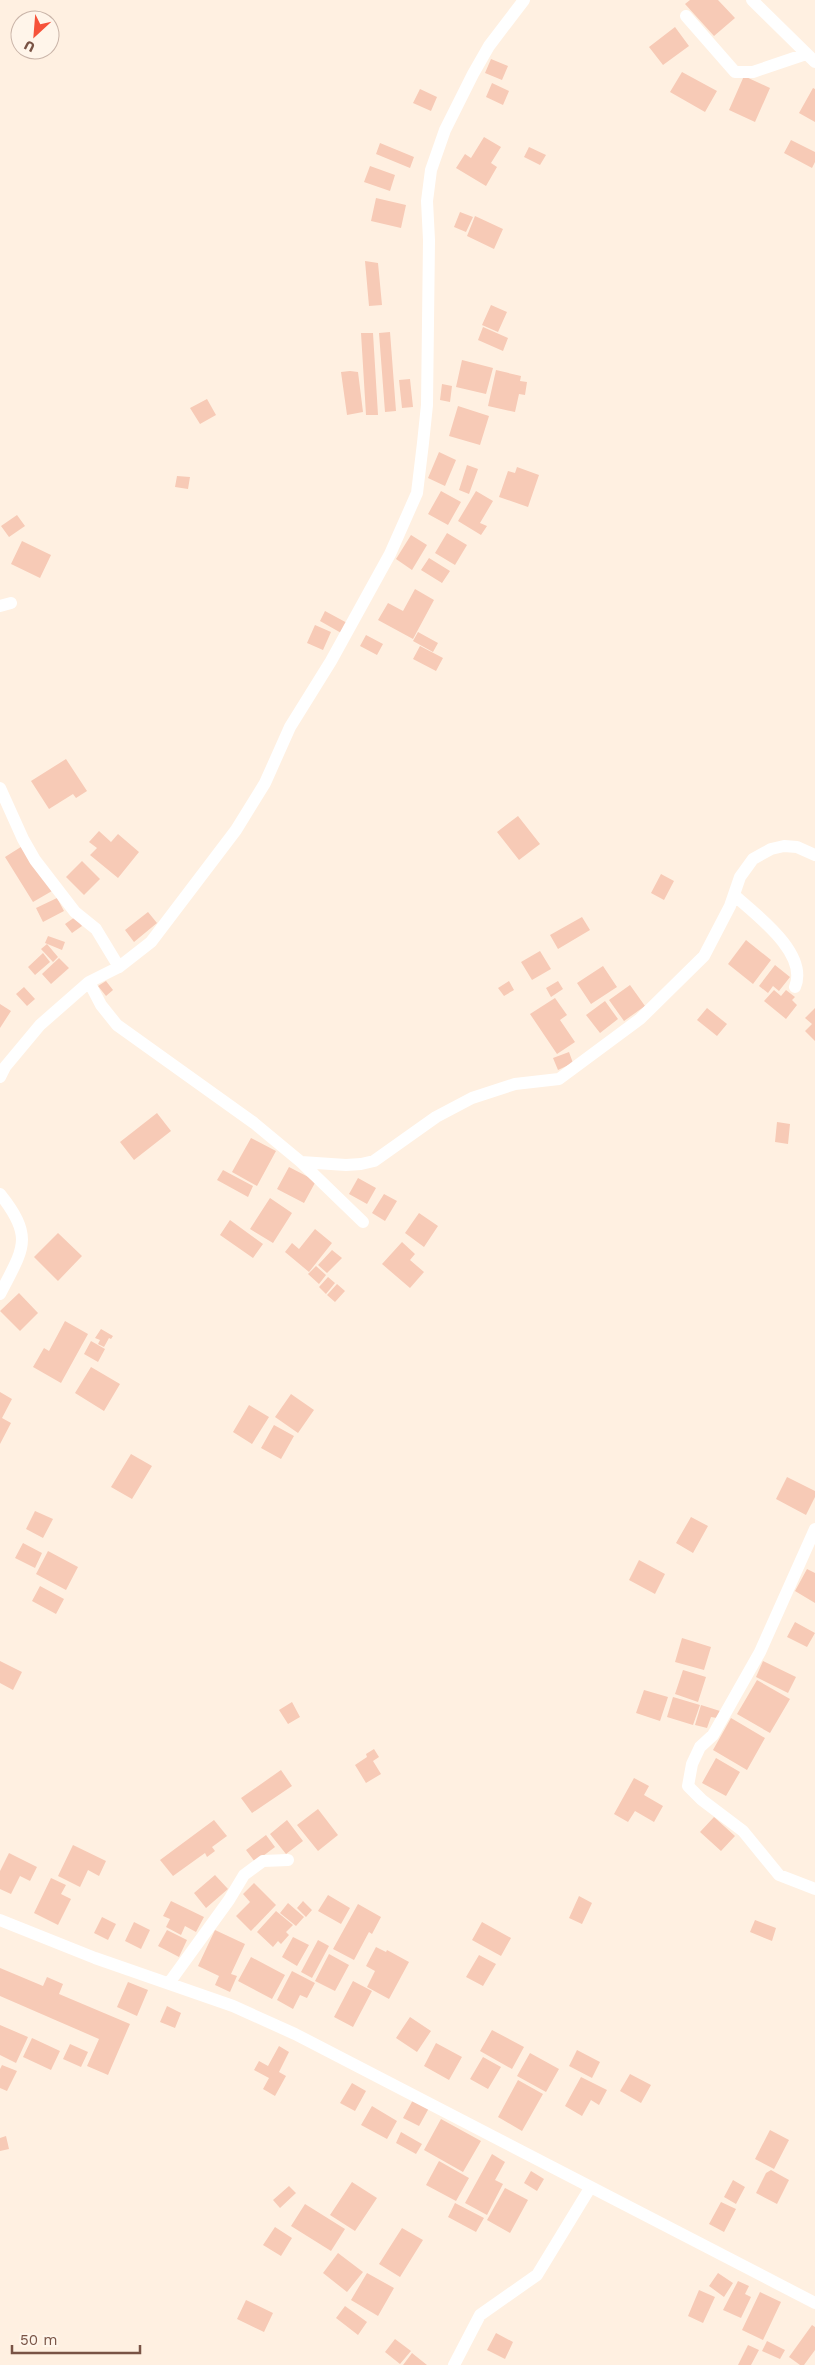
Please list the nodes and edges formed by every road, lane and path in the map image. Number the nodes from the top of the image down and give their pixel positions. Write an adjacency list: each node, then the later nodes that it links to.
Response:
1 (524, 0): 8 (street)
2 (752, 0): 4 (street)
3 (686, 16): 4 (street)
4 (811, 58)
5 (0, 788): 8 (street)
6 (815, 855): 7 (street)
7 (734, 895): 10 (street); 12 (street)
8 (119, 967): 9 (street)
9 (90, 982): 11 (street); 12 (street)
10 (795, 987)
11 (0, 1077)
12 (301, 1162): 14 (street)
13 (0, 1194): 15 (street)
14 (363, 1222)
15 (0, 1294)
16 (815, 1529): 18 (street)
17 (288, 1860): 20 (street)
18 (815, 1889)
19 (0, 1920): 20 (street)
20 (168, 1982): 21 (street)
21 (590, 2188): 22 (street); 23 (street)
22 (815, 2303)
23 (454, 2365)

